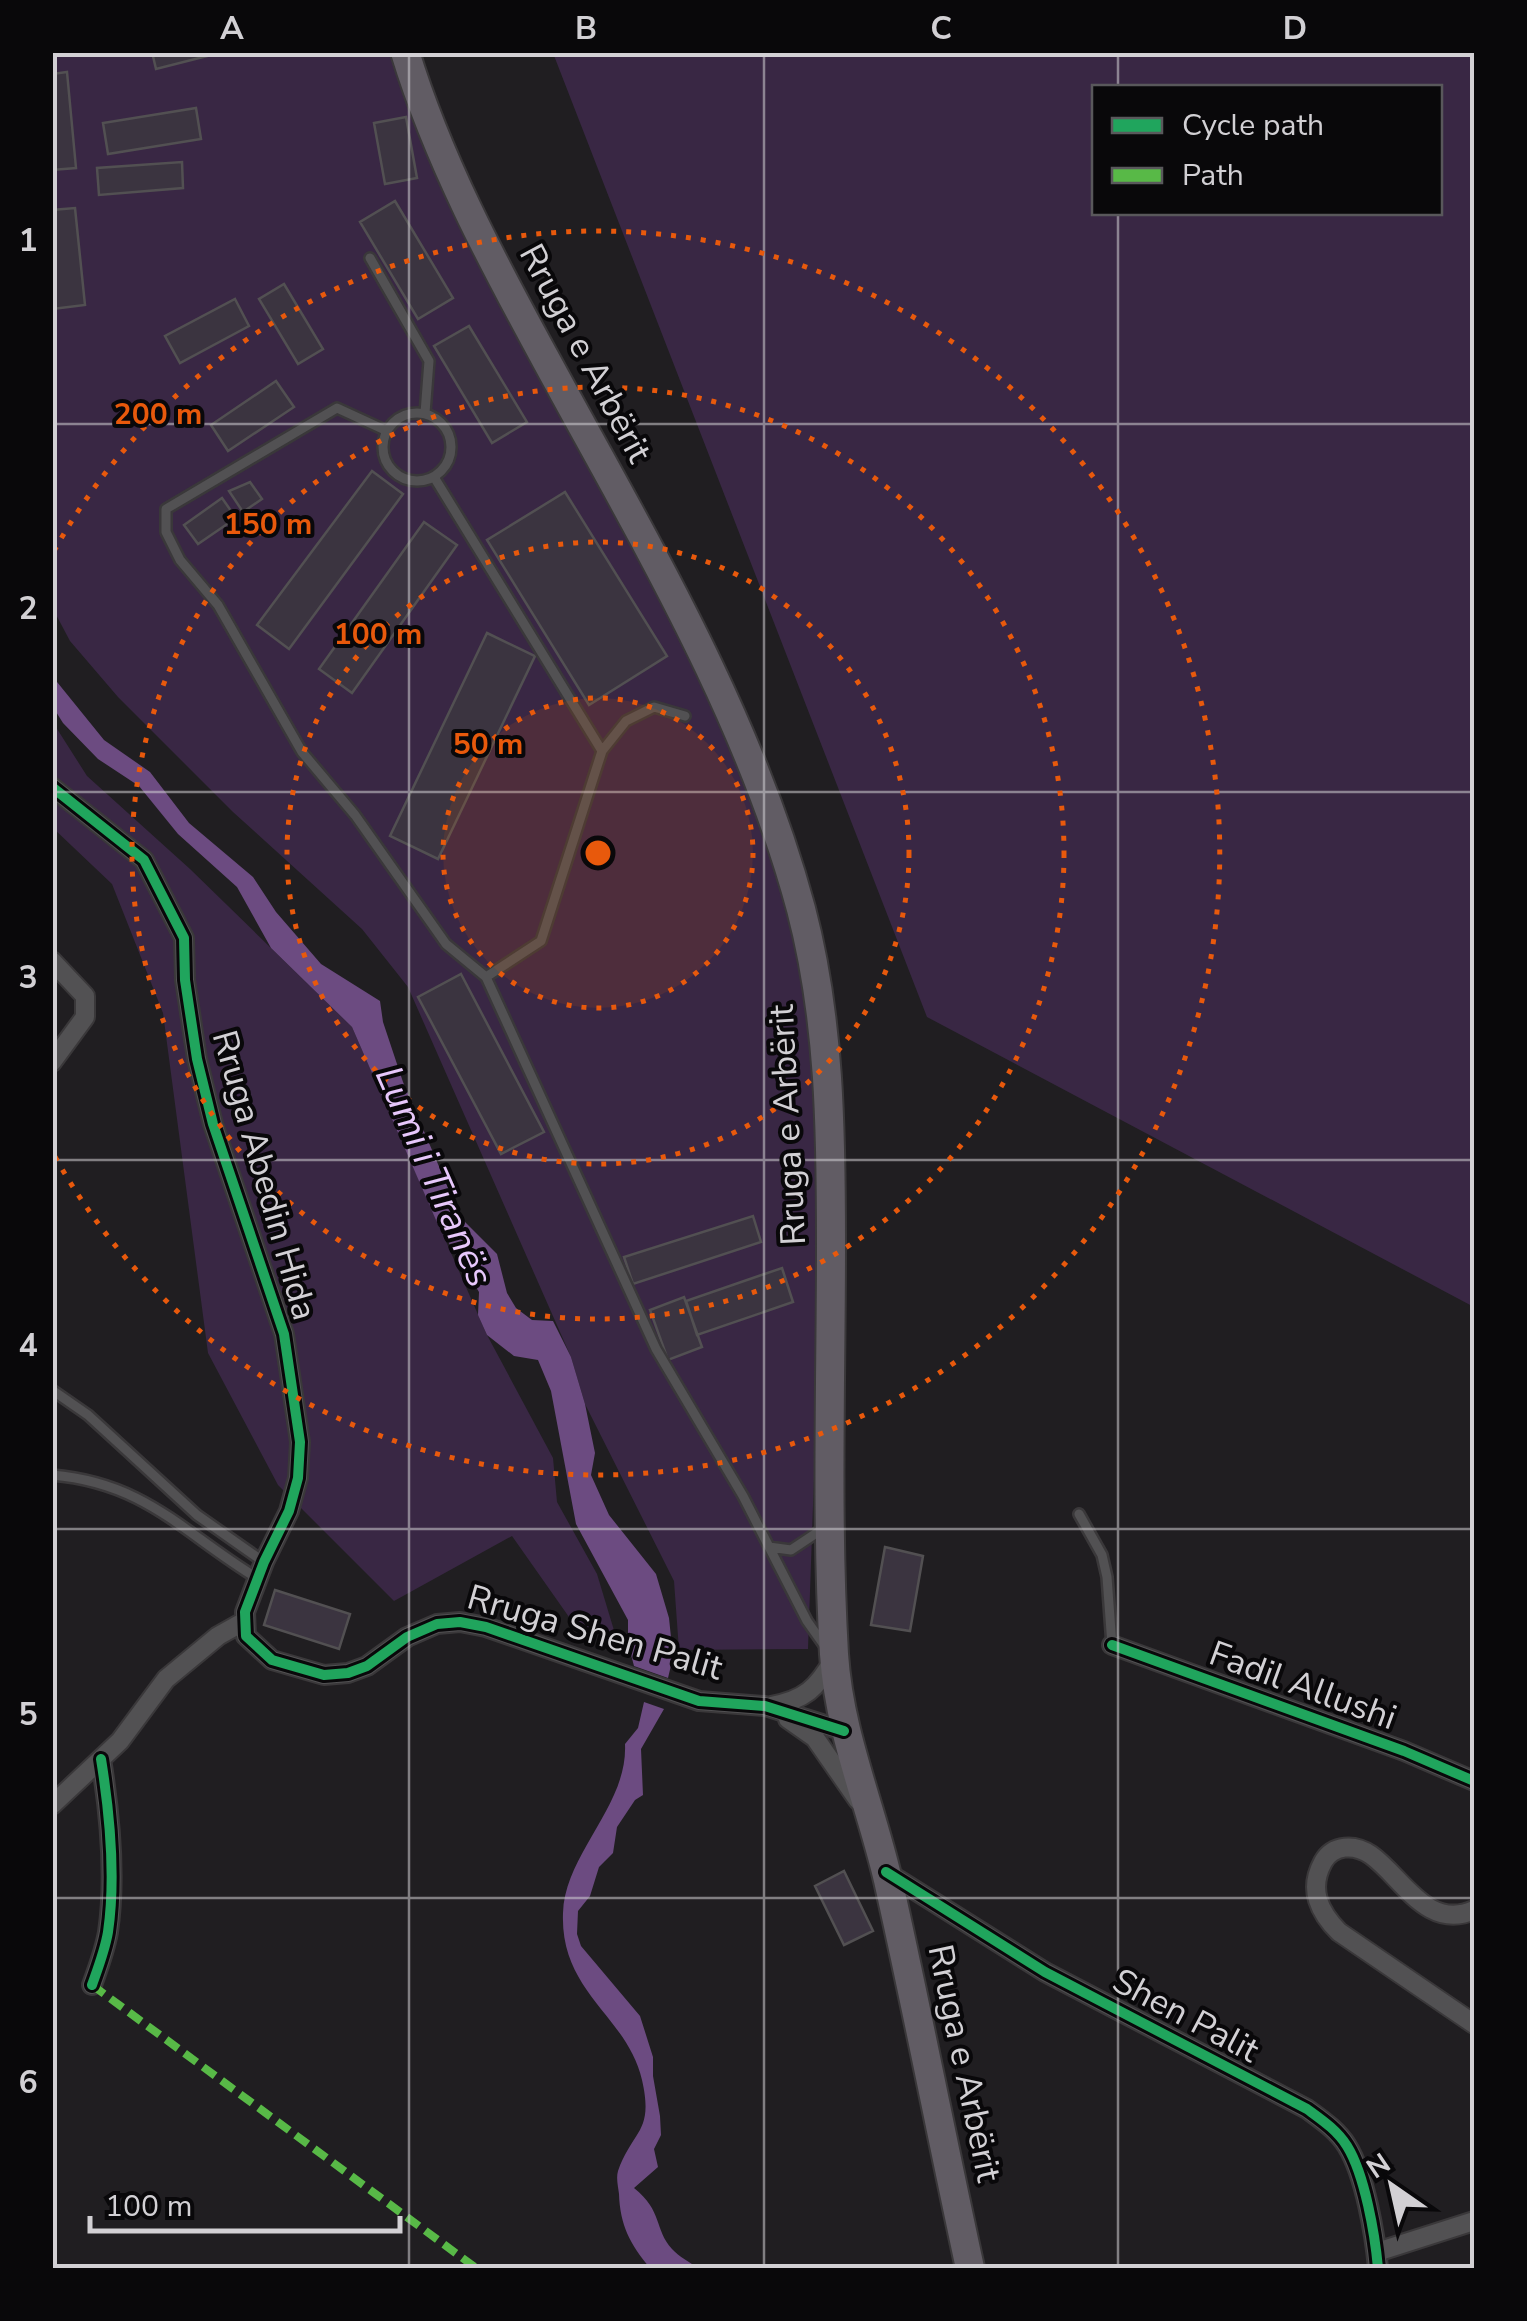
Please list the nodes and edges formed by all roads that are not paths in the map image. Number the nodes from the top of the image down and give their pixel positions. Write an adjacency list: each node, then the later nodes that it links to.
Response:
1 (405, 52): 15 (main road, Rruga e Arbërit)
2 (370, 258): 3 (lane)
3 (425, 413): 4 (lane); 5 (lane)
4 (386, 432): 5 (lane); 10 (lane)
5 (434, 477): 7 (lane)
6 (685, 716): 7 (lane)
7 (602, 751): 10 (lane)
8 (52, 787): 17 (street, Rruga Abedin Hida)
9 (52, 961): 11 (street)
10 (486, 976): 16 (lane)
11 (52, 1062)
12 (52, 1390): 17 (lane)
13 (52, 1475): 17 (lane)
14 (1079, 1514): 19 (lane)
15 (829, 1524): 16 (lane); 20 (main road, Rruga e Arbërit)
16 (770, 1547): 20 (lane)
17 (260, 1570): 18 (street, Rruga Abedin Hida)
18 (243, 1622): 21 (street, Rruga Shen Palit); 23 (street)
19 (1112, 1645): 24 (street, Fadil Allushi)
20 (834, 1659): 21 (street); 22 (main road, Rruga e Arbërit)
21 (766, 1706): 22 (street, Rruga Shen Palit); 26 (street)
22 (844, 1731): 26 (main road, Rruga e Arbërit)
23 (101, 1759): 25 (street); 29 (street)
24 (1474, 1781)
25 (53, 1802)
26 (870, 1817): 27 (main road, Rruga e Arbërit)
27 (886, 1872): 32 (street, Shen Palit); 33 (main road, Rruga e Arbërit)
28 (1474, 1910): 30 (street)
29 (92, 1985)
30 (1474, 2024)
31 (1474, 2221): 32 (street)
32 (1377, 2260)
33 (970, 2268)

